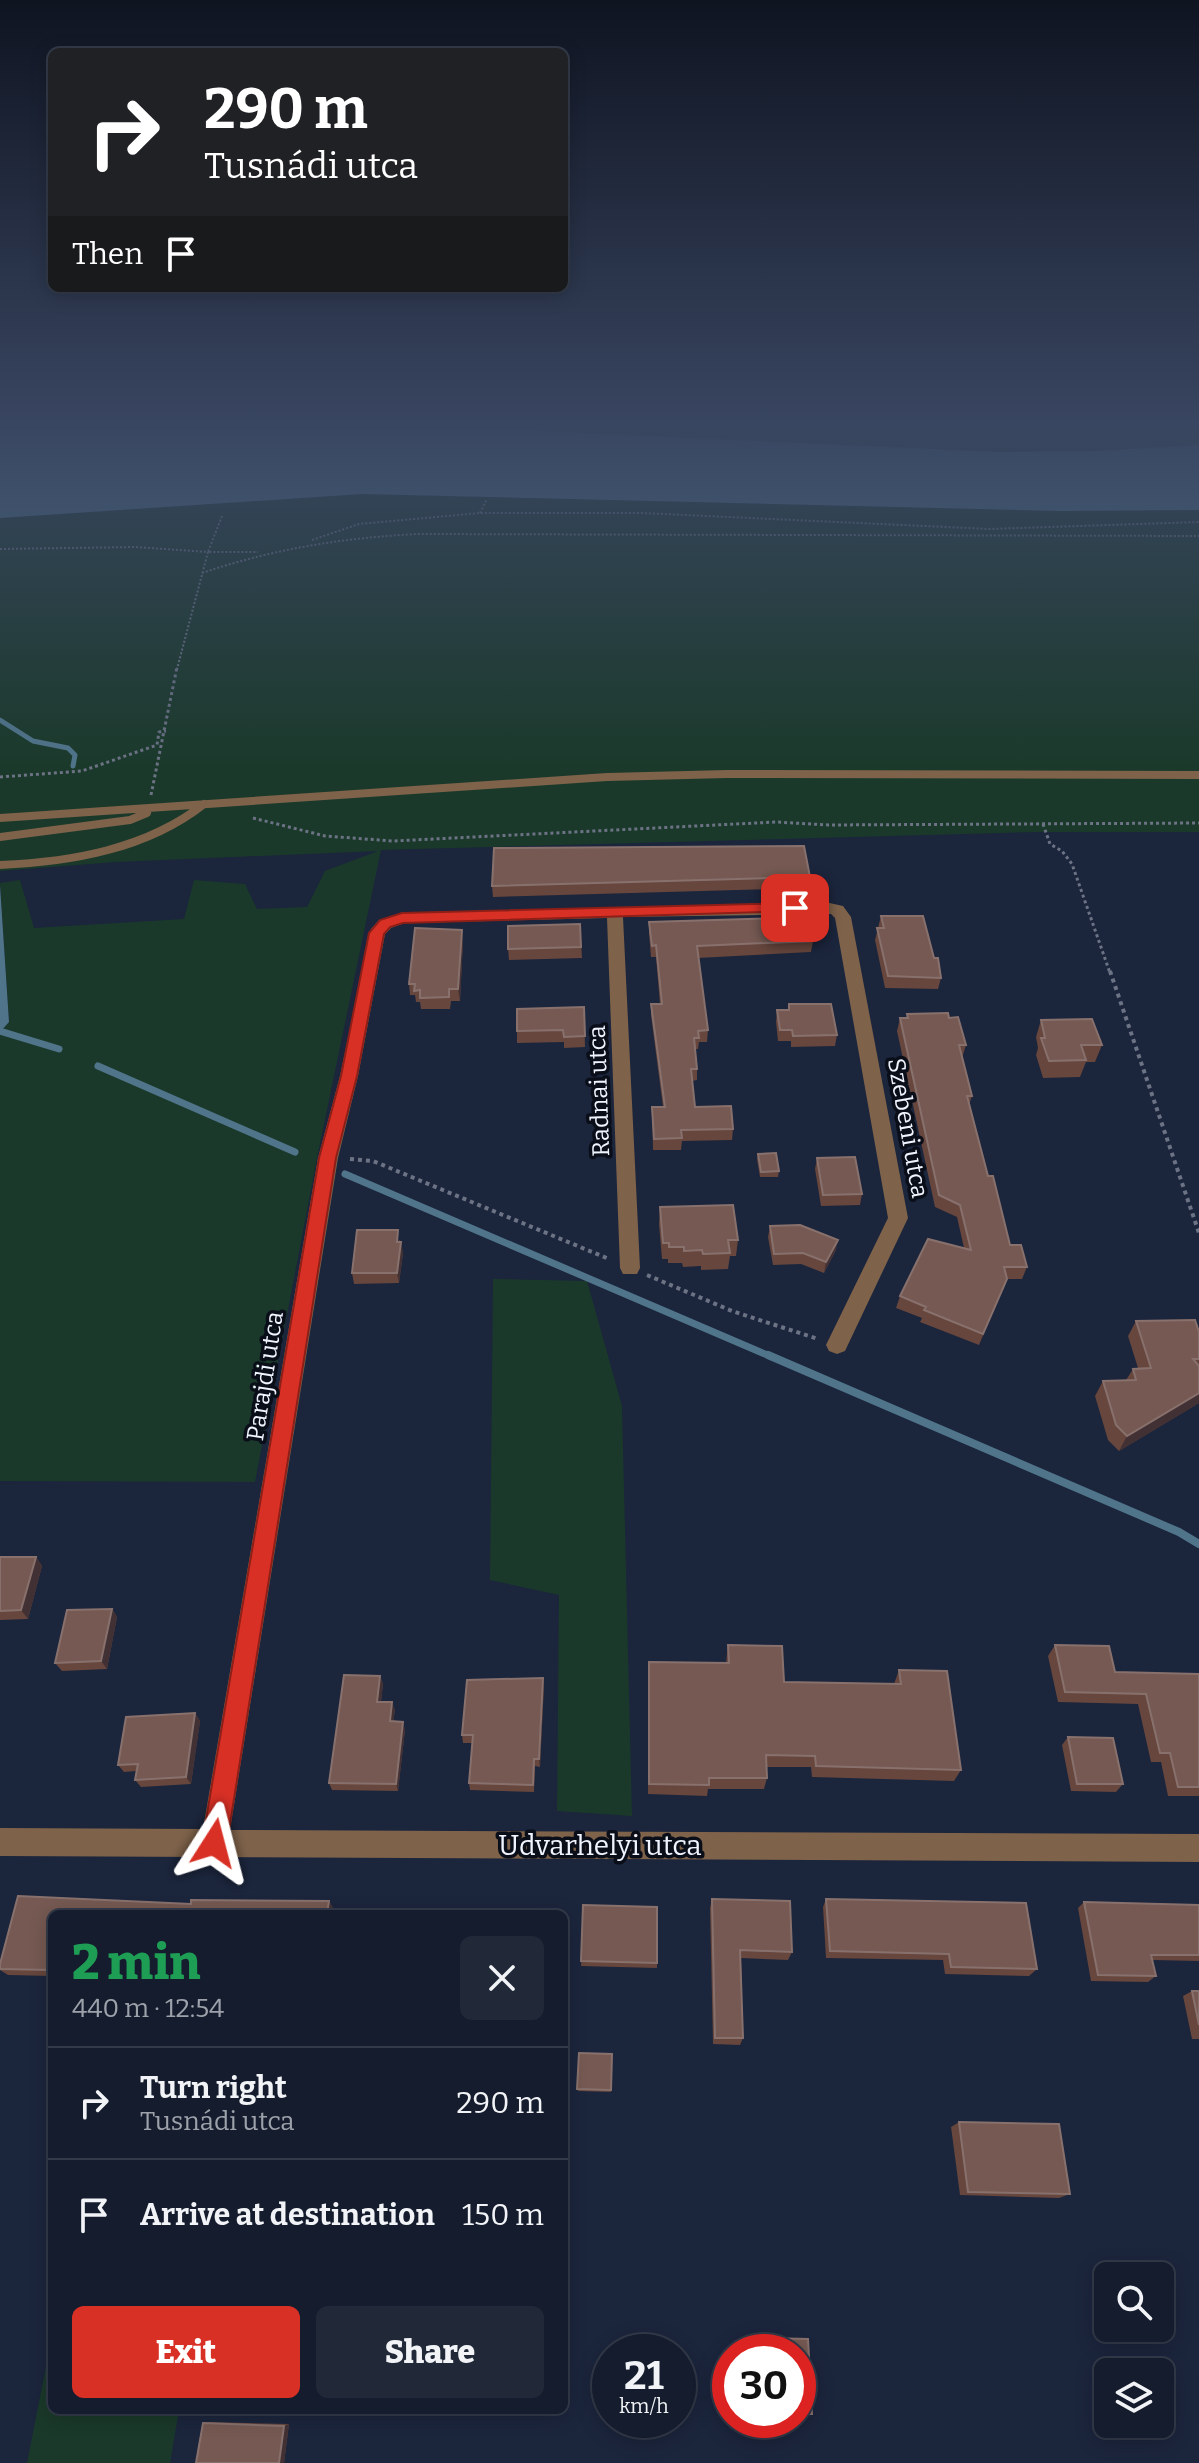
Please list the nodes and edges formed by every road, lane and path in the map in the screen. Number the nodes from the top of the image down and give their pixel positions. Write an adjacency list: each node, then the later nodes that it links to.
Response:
1 (211, 544): 4 (path)
2 (301, 544): 5 (path)
3 (0, 549): 4 (path)
4 (208, 552): 5 (path); 6 (path)
5 (264, 552): 6 (path)
6 (202, 573): 7 (path)
7 (166, 731): 9 (path); 11 (path)
8 (1199, 775): 10 (lane)
9 (0, 777)
10 (204, 804): 11 (lane); 17 (lane)
11 (148, 808): 13 (lane); 16 (lane)
12 (242, 815): 15 (path)
13 (0, 818)
14 (1199, 823): 15 (path)
15 (1042, 824): 20 (path)
16 (0, 837)
17 (0, 865)
18 (615, 912): 19 (street, Parajdi utca); 21 (street, Radnai utca); 22 (street, Szebeni utca)
19 (328, 1158): 21 (path); 24 (street, Parajdi utca)
20 (1199, 1233)
21 (630, 1268): 22 (path)
22 (837, 1345)
23 (0, 1842): 24 (street, Udvarhelyi utca)
24 (214, 1843): 25 (street, Udvarhelyi utca)
25 (1199, 1848)

